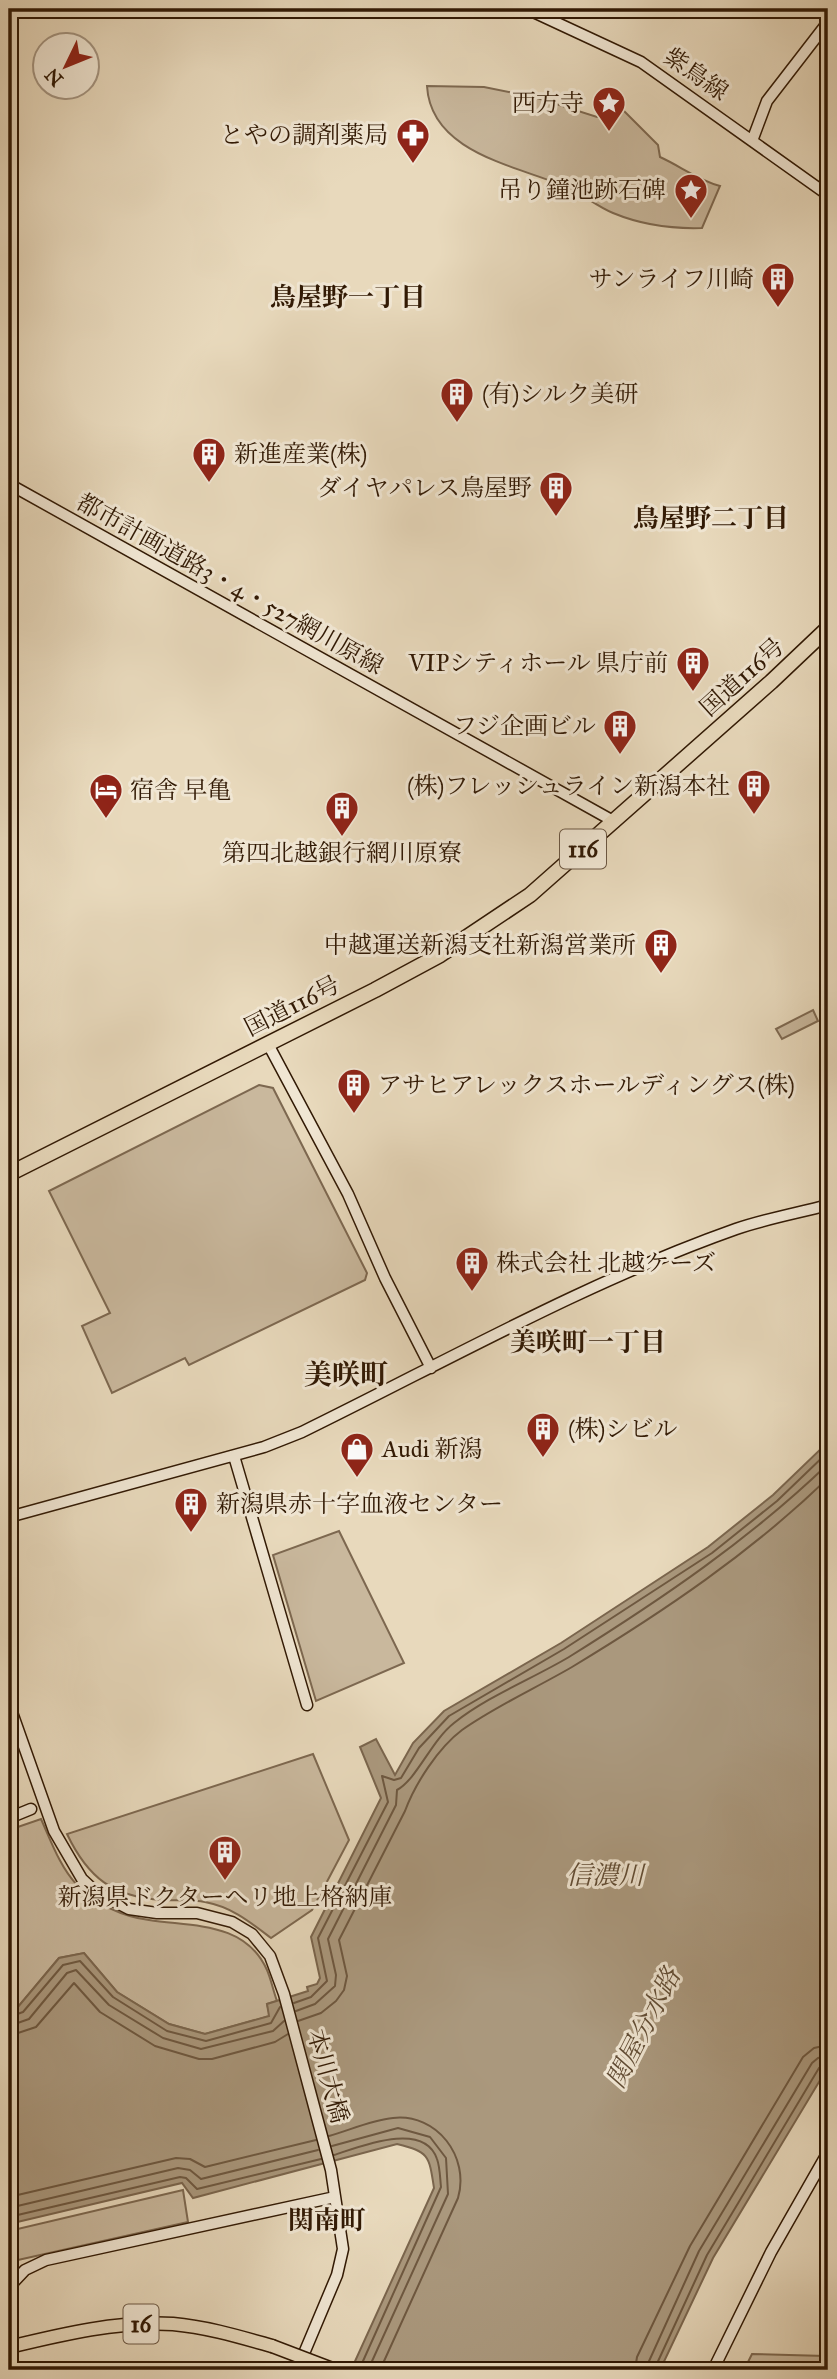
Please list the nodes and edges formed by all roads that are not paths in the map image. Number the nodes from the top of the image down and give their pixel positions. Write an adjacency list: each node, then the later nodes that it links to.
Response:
1 (527, 9): 3 (street, 紫鳥線)
2 (828, 22): 3 (street)
3 (752, 141): 4 (street, 紫鳥線)
4 (828, 195)
5 (9, 485): 7 (street, 都市計画道路3・4・527網川原線)
6 (828, 628): 7 (highway, 国道116号 / 116)
7 (615, 822): 8 (highway, 国道116号 / 116)
8 (268, 1044): 9 (highway, 国道116号 / 116); 11 (street)
9 (9, 1174)
10 (828, 1205): 11 (street)
11 (431, 1368): 12 (street)
12 (234, 1456): 13 (street); 15 (street)
13 (9, 1517)
14 (9, 1704): 19 (street, 本川大橋)
15 (307, 1706)
16 (31, 1810): 17 (street)
17 (9, 1818)
18 (828, 2152): 24 (street)
19 (335, 2197): 20 (street); 22 (street, 本川大橋)
20 (9, 2287)
21 (9, 2347): 23 (main road, 16, bridge)
22 (297, 2370)
23 (335, 2370)
24 (713, 2370)

